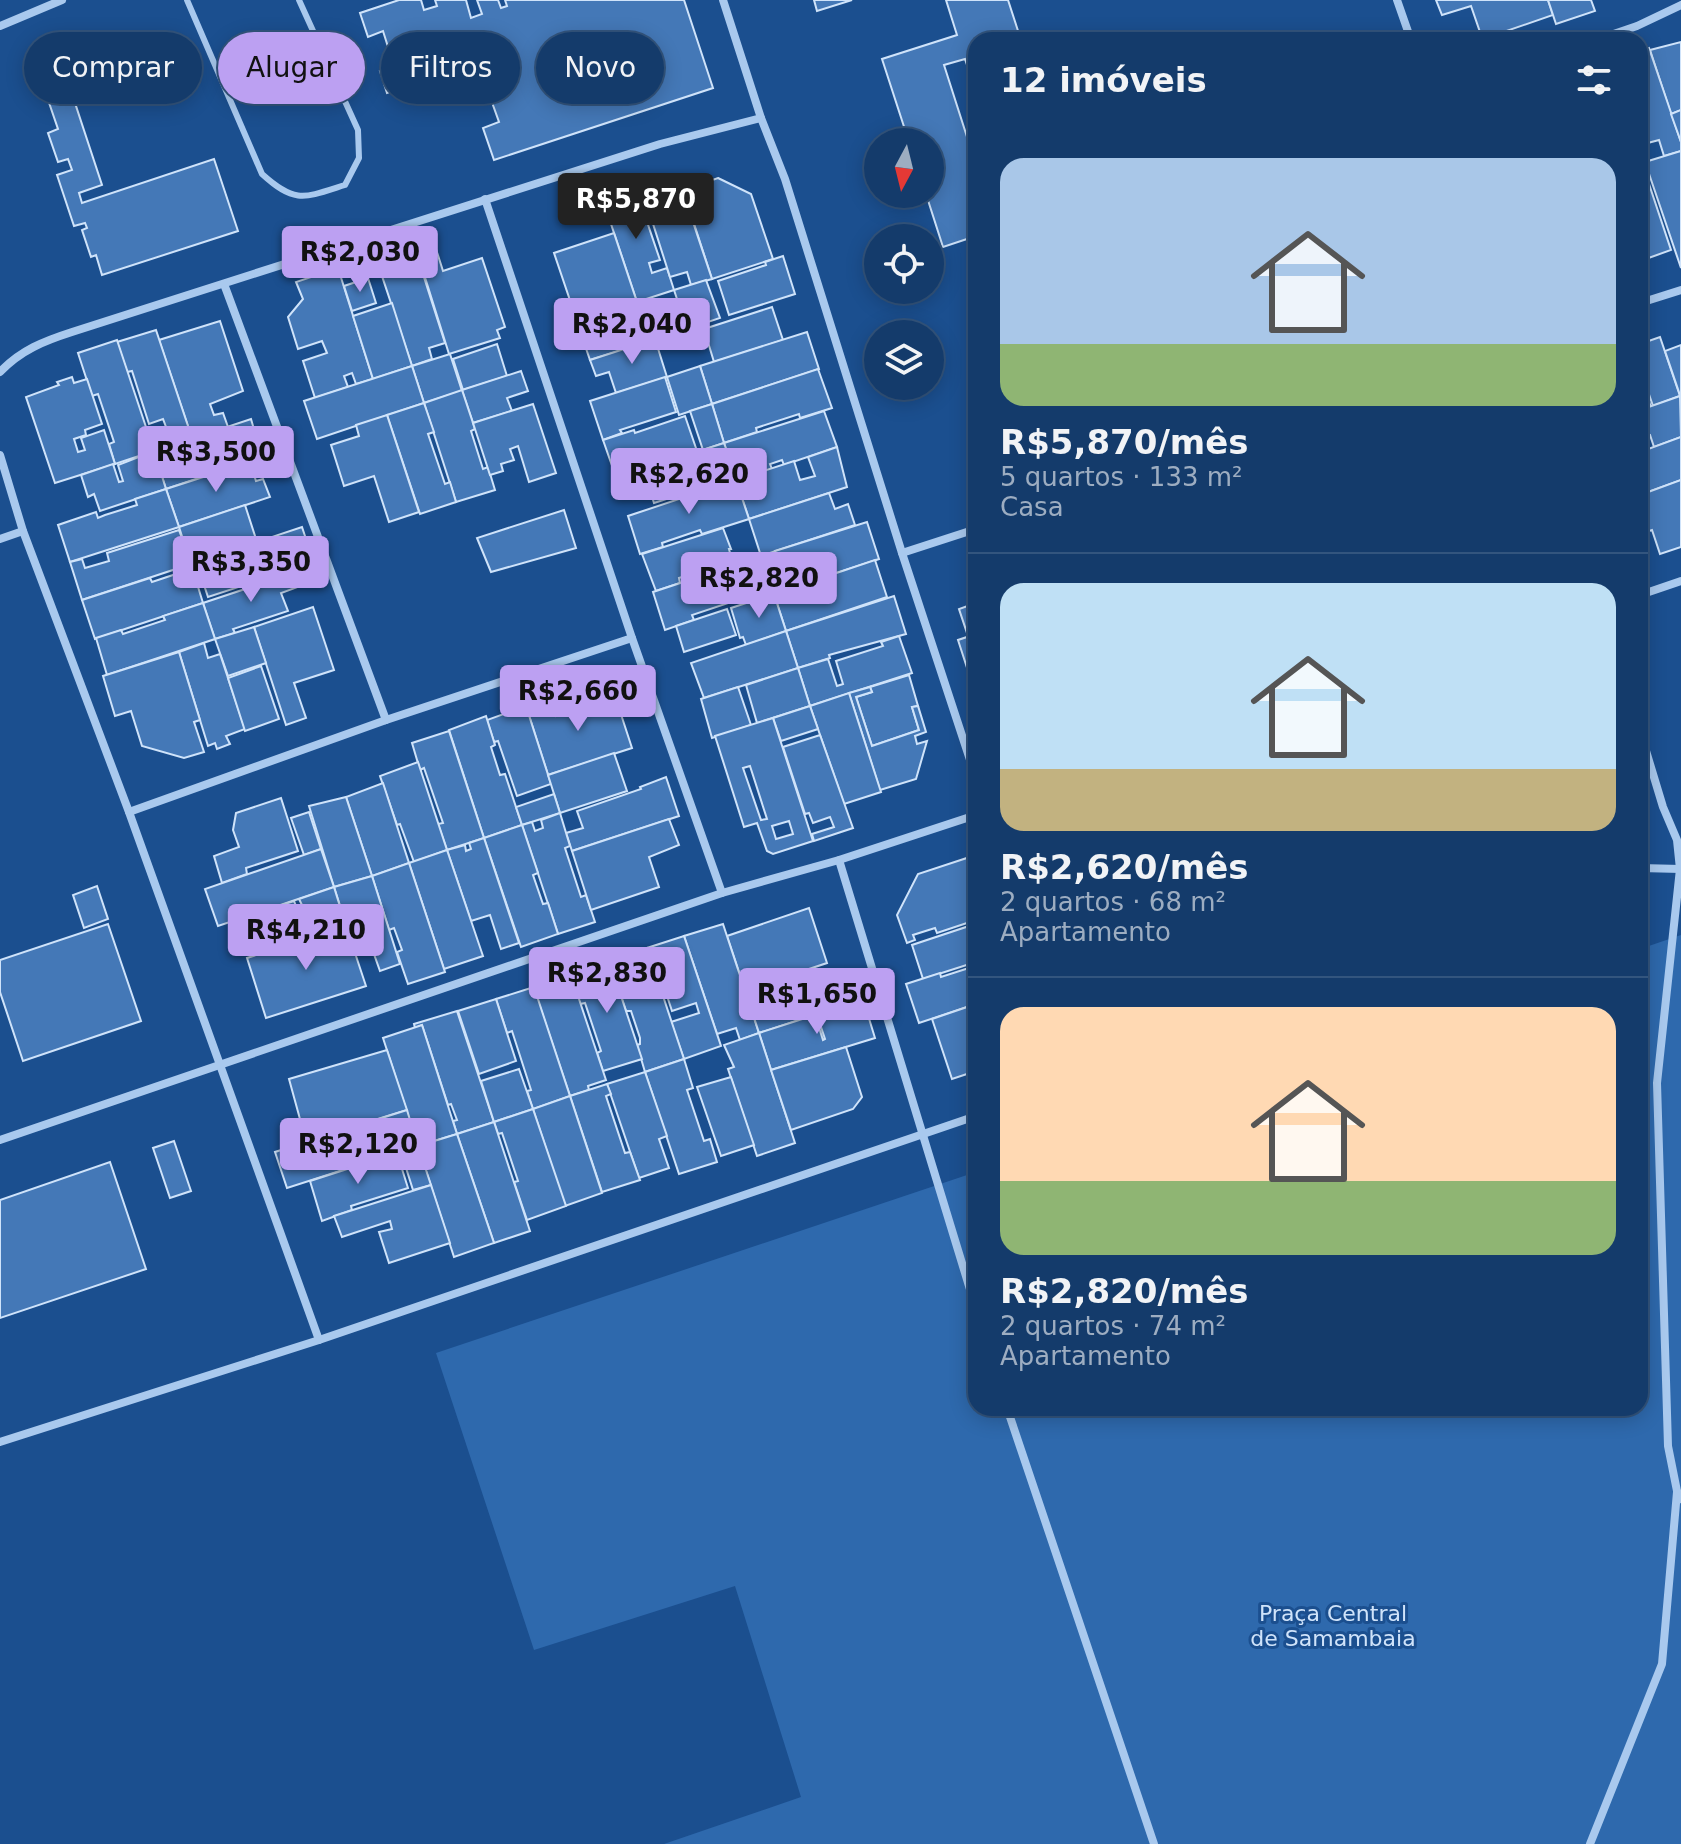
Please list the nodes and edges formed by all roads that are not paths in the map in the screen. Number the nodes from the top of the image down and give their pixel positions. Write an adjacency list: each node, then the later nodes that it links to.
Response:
1 (62, 0): 7 (street)
2 (187, 0): 3 (lane)
3 (299, 0)
4 (723, 0): 10 (street)
5 (1397, 0): 8 (street)
6 (1681, 5): 9 (street)
7 (0, 26)
8 (1408, 32)
9 (1619, 32)
10 (761, 118): 11 (street); 20 (street)
11 (485, 199): 12 (street); 23 (street)
12 (224, 284): 15 (street); 24 (street)
13 (1681, 290): 14 (street)
14 (1648, 300)
15 (0, 372)
16 (0, 455): 17 (street)
17 (23, 531): 19 (street); 27 (street)
18 (968, 532): 20 (street)
19 (0, 539)
20 (902, 553): 25 (street)
21 (1681, 581): 22 (street)
22 (1648, 592)
23 (632, 638): 24 (street); 32 (street)
24 (386, 720): 27 (street)
25 (968, 754)
26 (1648, 757): 31 (street)
27 (129, 812): 33 (street)
28 (968, 818): 29 (street)
29 (839, 860): 32 (street); 35 (street)
30 (1648, 868): 31 (street)
31 (1681, 869): 41 (street)
32 (722, 893): 33 (street)
33 (219, 1064): 36 (street); 38 (street)
34 (968, 1119): 35 (street)
35 (924, 1133): 37 (street); 38 (street)
36 (0, 1140)
37 (968, 1282)
38 (319, 1340): 40 (street)
39 (1010, 1416): 42 (street)
40 (0, 1442)
41 (1679, 1495): 43 (street)
42 (1154, 1844)
43 (1590, 1844)

